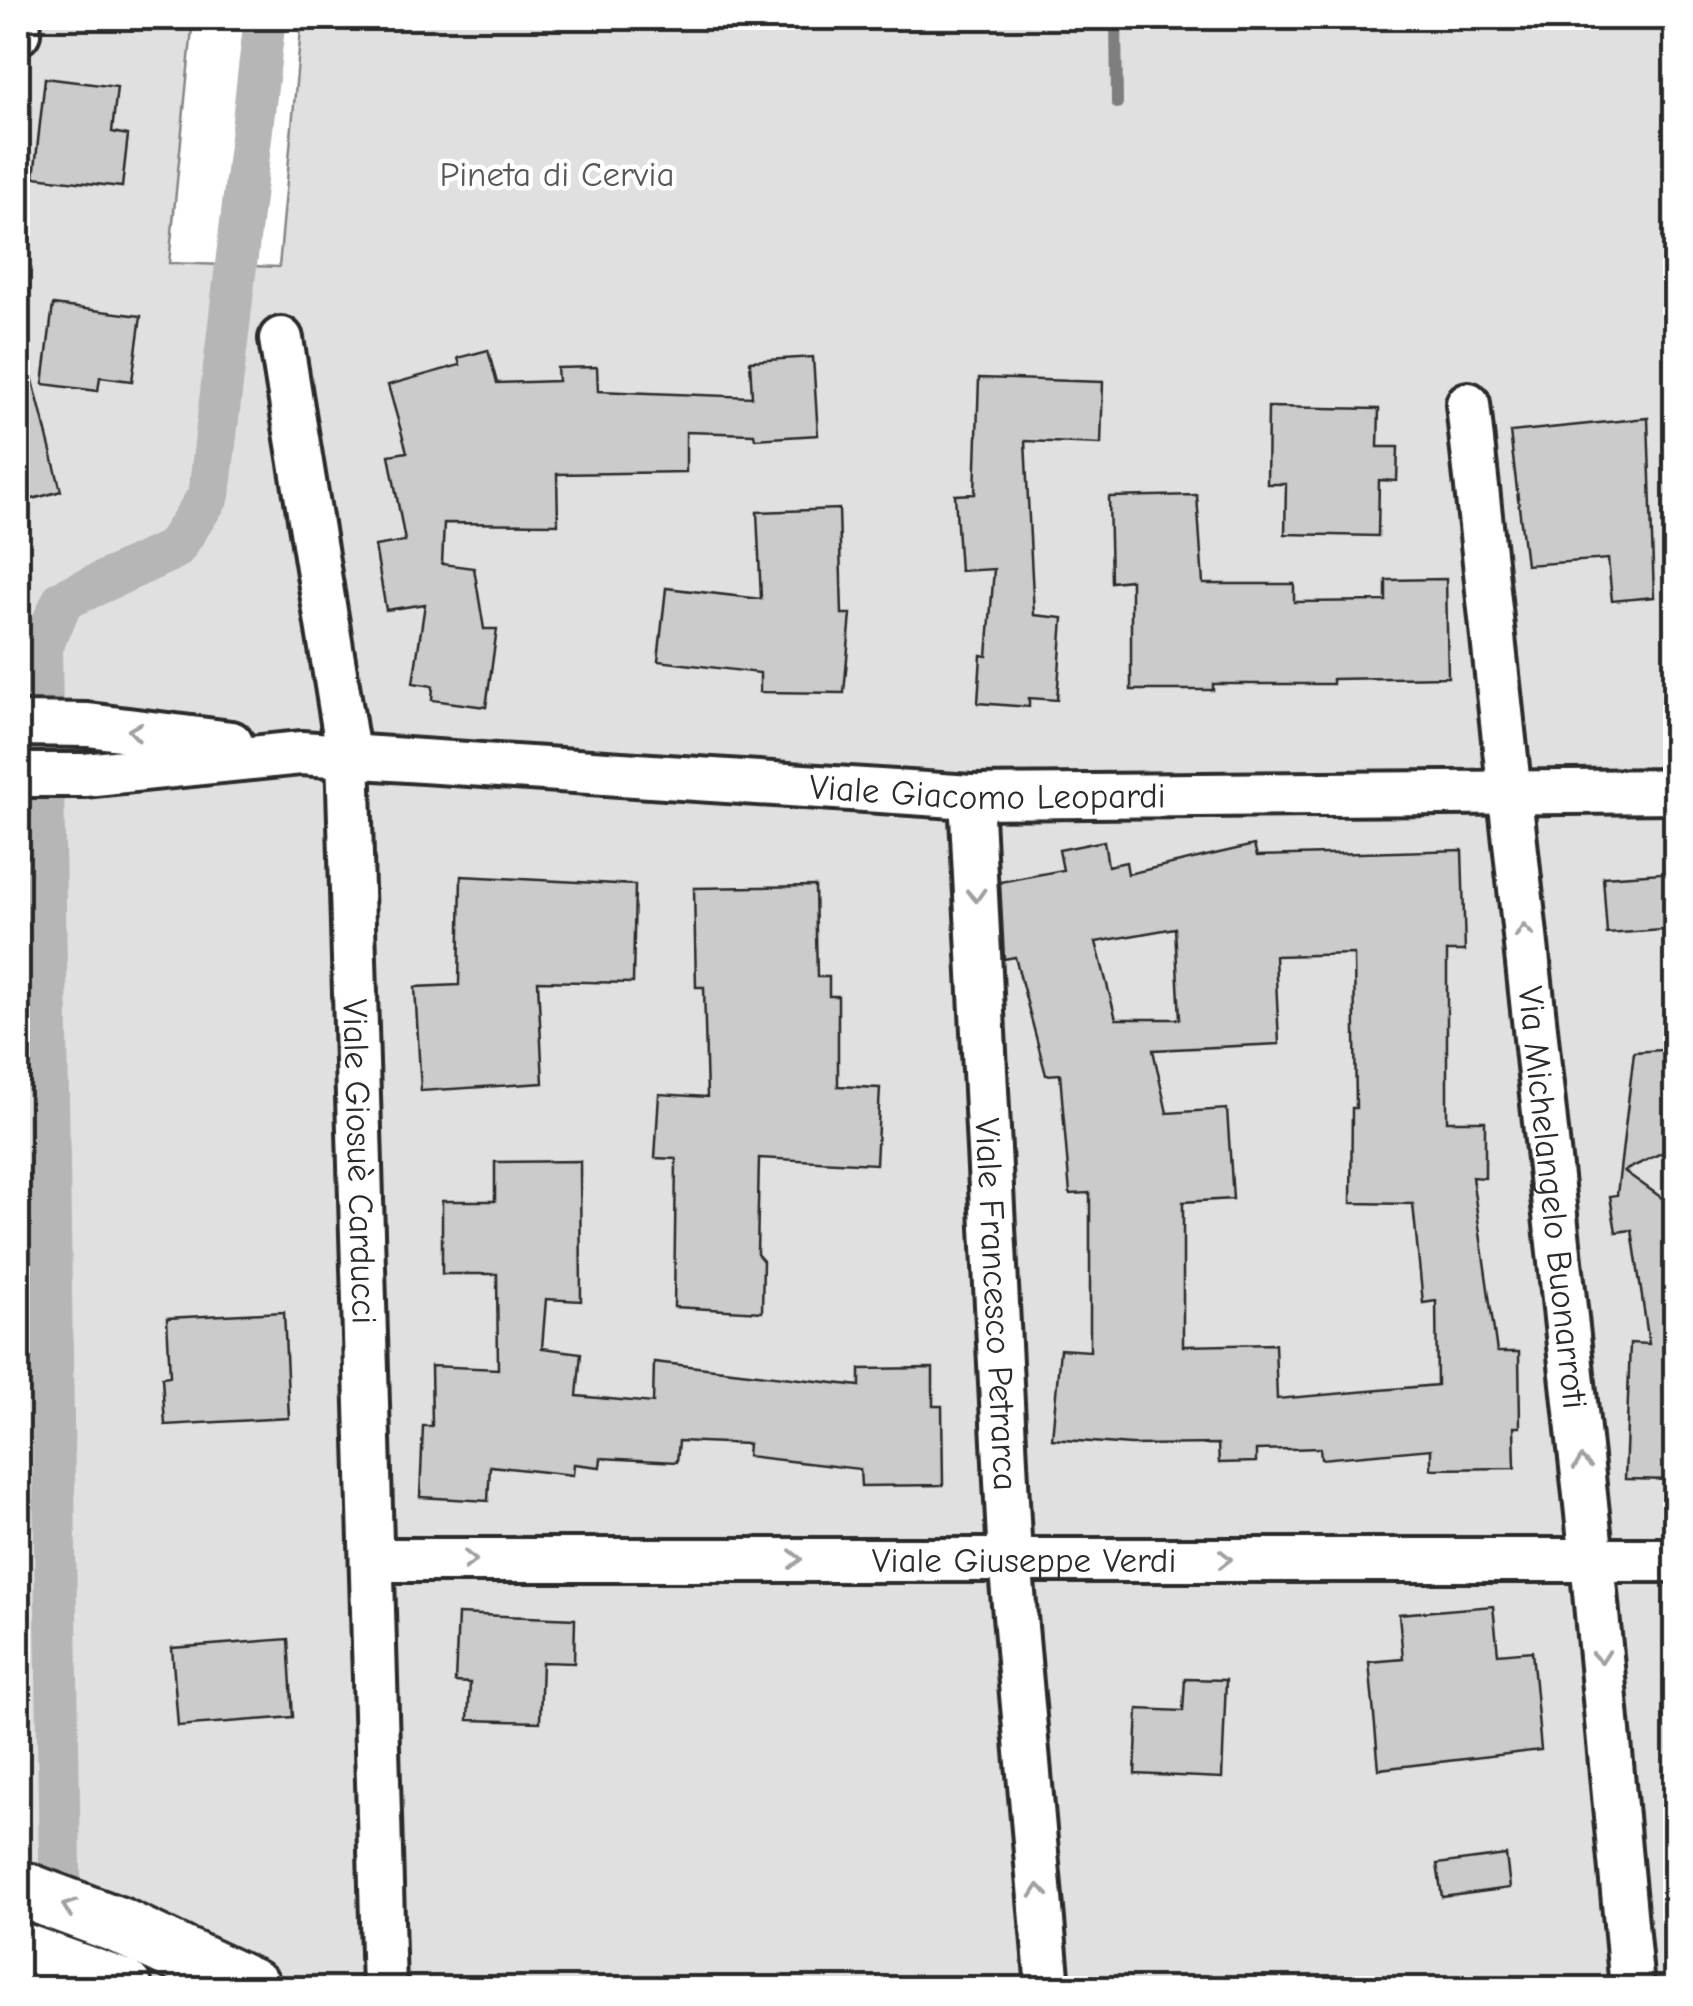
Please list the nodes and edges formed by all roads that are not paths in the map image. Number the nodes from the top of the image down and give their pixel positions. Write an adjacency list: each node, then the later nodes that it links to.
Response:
1 (19, 18): 2 (street)
2 (18, 33)
3 (281, 339): 7 (street, Viale Giosuè Carducci)
4 (1468, 404): 10 (street, Via Michelangelo Buonarroti)
5 (18, 724): 6 (street, Viale Giacomo Leopardi, one-way to 5)
6 (301, 753): 7 (street, Viale Giacomo Leopardi); 8 (street, Viale Giacomo Leopardi)
7 (348, 753): 11 (street, Viale Giacomo Leopardi); 13 (street, Viale Giosuè Carducci)
8 (18, 775)
9 (1676, 791): 10 (street, Viale Giacomo Leopardi)
10 (1510, 795): 11 (street, Viale Giacomo Leopardi); 14 (street, Via Michelangelo Buonarroti, one-way to 10)
11 (971, 797): 12 (street, Viale Francesco Petrarca, one-way to 12)
12 (1010, 1559): 13 (street, Viale Giuseppe Verdi, one-way to 12); 14 (street, Viale Giuseppe Verdi, one-way to 14); 21 (street, Viale Francesco Petrarca, one-way to 12)
13 (372, 1560): 20 (street, Viale Giosuè Carducci)
14 (1592, 1560): 15 (street, Viale Giuseppe Verdi); 22 (street, Via Michelangelo Buonarroti, one-way to 22)
15 (1676, 1560)
16 (18, 1888): 19 (street, one-way to 16)
17 (18, 1950): 18 (street)
18 (118, 1987)
19 (253, 1988)
20 (384, 1988)
21 (1048, 1988)
22 (1632, 1988)

